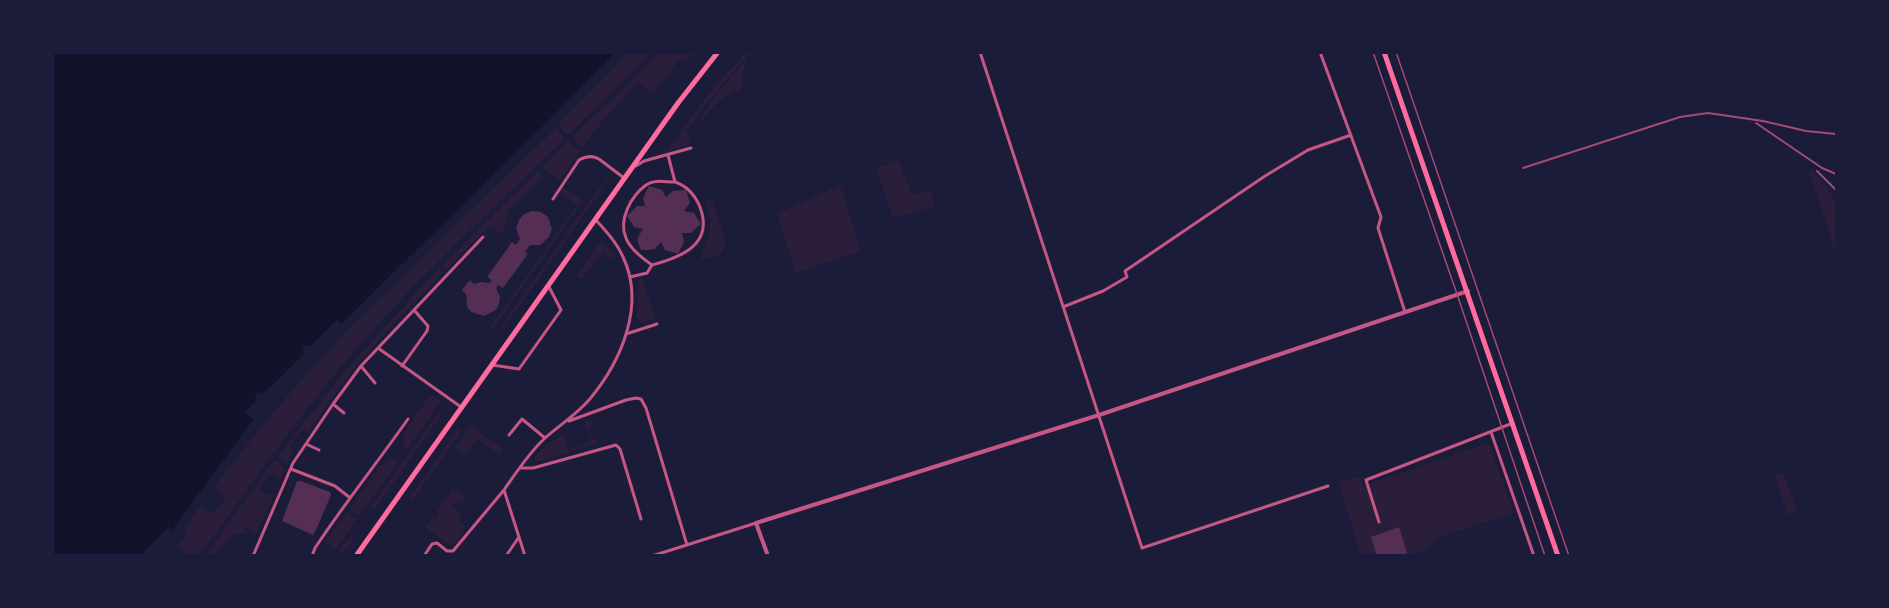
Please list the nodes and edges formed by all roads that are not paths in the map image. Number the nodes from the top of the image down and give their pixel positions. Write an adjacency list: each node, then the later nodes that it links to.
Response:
1 (718, 52): 8 (main road)
2 (980, 52): 18 (street)
3 (1320, 52): 5 (street)
4 (1384, 52): 17 (main road)
5 (1352, 135): 18 (street); 20 (street)
6 (691, 148): 7 (street)
7 (668, 155): 8 (street); 10 (street)
8 (631, 168): 9 (main road)
9 (624, 178): 11 (street); 12 (main road)
10 (675, 182): 14 (street); 14 (street)
11 (553, 199)
12 (594, 219): 15 (street); 16 (main road)
13 (483, 237): 19 (street)
14 (652, 265): 15 (street)
15 (630, 277): 22 (street)
16 (548, 284): 24 (main road); 24 (street)
17 (1468, 291): 20 (street); 34 (main road)
18 (1064, 307): 31 (street)
19 (414, 310): 23 (street); 26 (street)
20 (1405, 312): 31 (street)
21 (657, 324): 22 (street)
22 (626, 334): 33 (street)
23 (378, 348): 25 (street); 26 (street)
24 (491, 364): 29 (main road)
25 (362, 366): 27 (street); 28 (street)
26 (402, 366): 29 (street)
27 (375, 383)
28 (333, 404): 30 (street); 38 (street)
29 (461, 407): 52 (main road)
30 (344, 412)
31 (1099, 415): 42 (street); 47 (street)
32 (408, 419): 44 (street)
33 (567, 422): 37 (street); 49 (street)
34 (1513, 423): 35 (street); 59 (main road)
35 (1491, 432): 46 (street); 58 (street)
36 (509, 435): 37 (street)
37 (545, 438): 40 (street)
38 (306, 444): 39 (street); 41 (street)
39 (319, 450)
40 (520, 468): 43 (street); 45 (street)
41 (291, 469): 44 (street); 50 (street)
42 (1328, 486)
43 (504, 490): 48 (street); 53 (street)
44 (349, 497): 51 (street)
45 (641, 519)
46 (1379, 522)
47 (756, 523): 49 (street); 57 (street)
48 (519, 537): 54 (street); 55 (street)
49 (687, 545): 56 (street)
50 (253, 555)
51 (312, 555)
52 (356, 555)
53 (424, 555)
54 (506, 555)
55 (525, 555)
56 (652, 555)
57 (768, 555)
58 (1534, 555)
59 (1558, 555)

